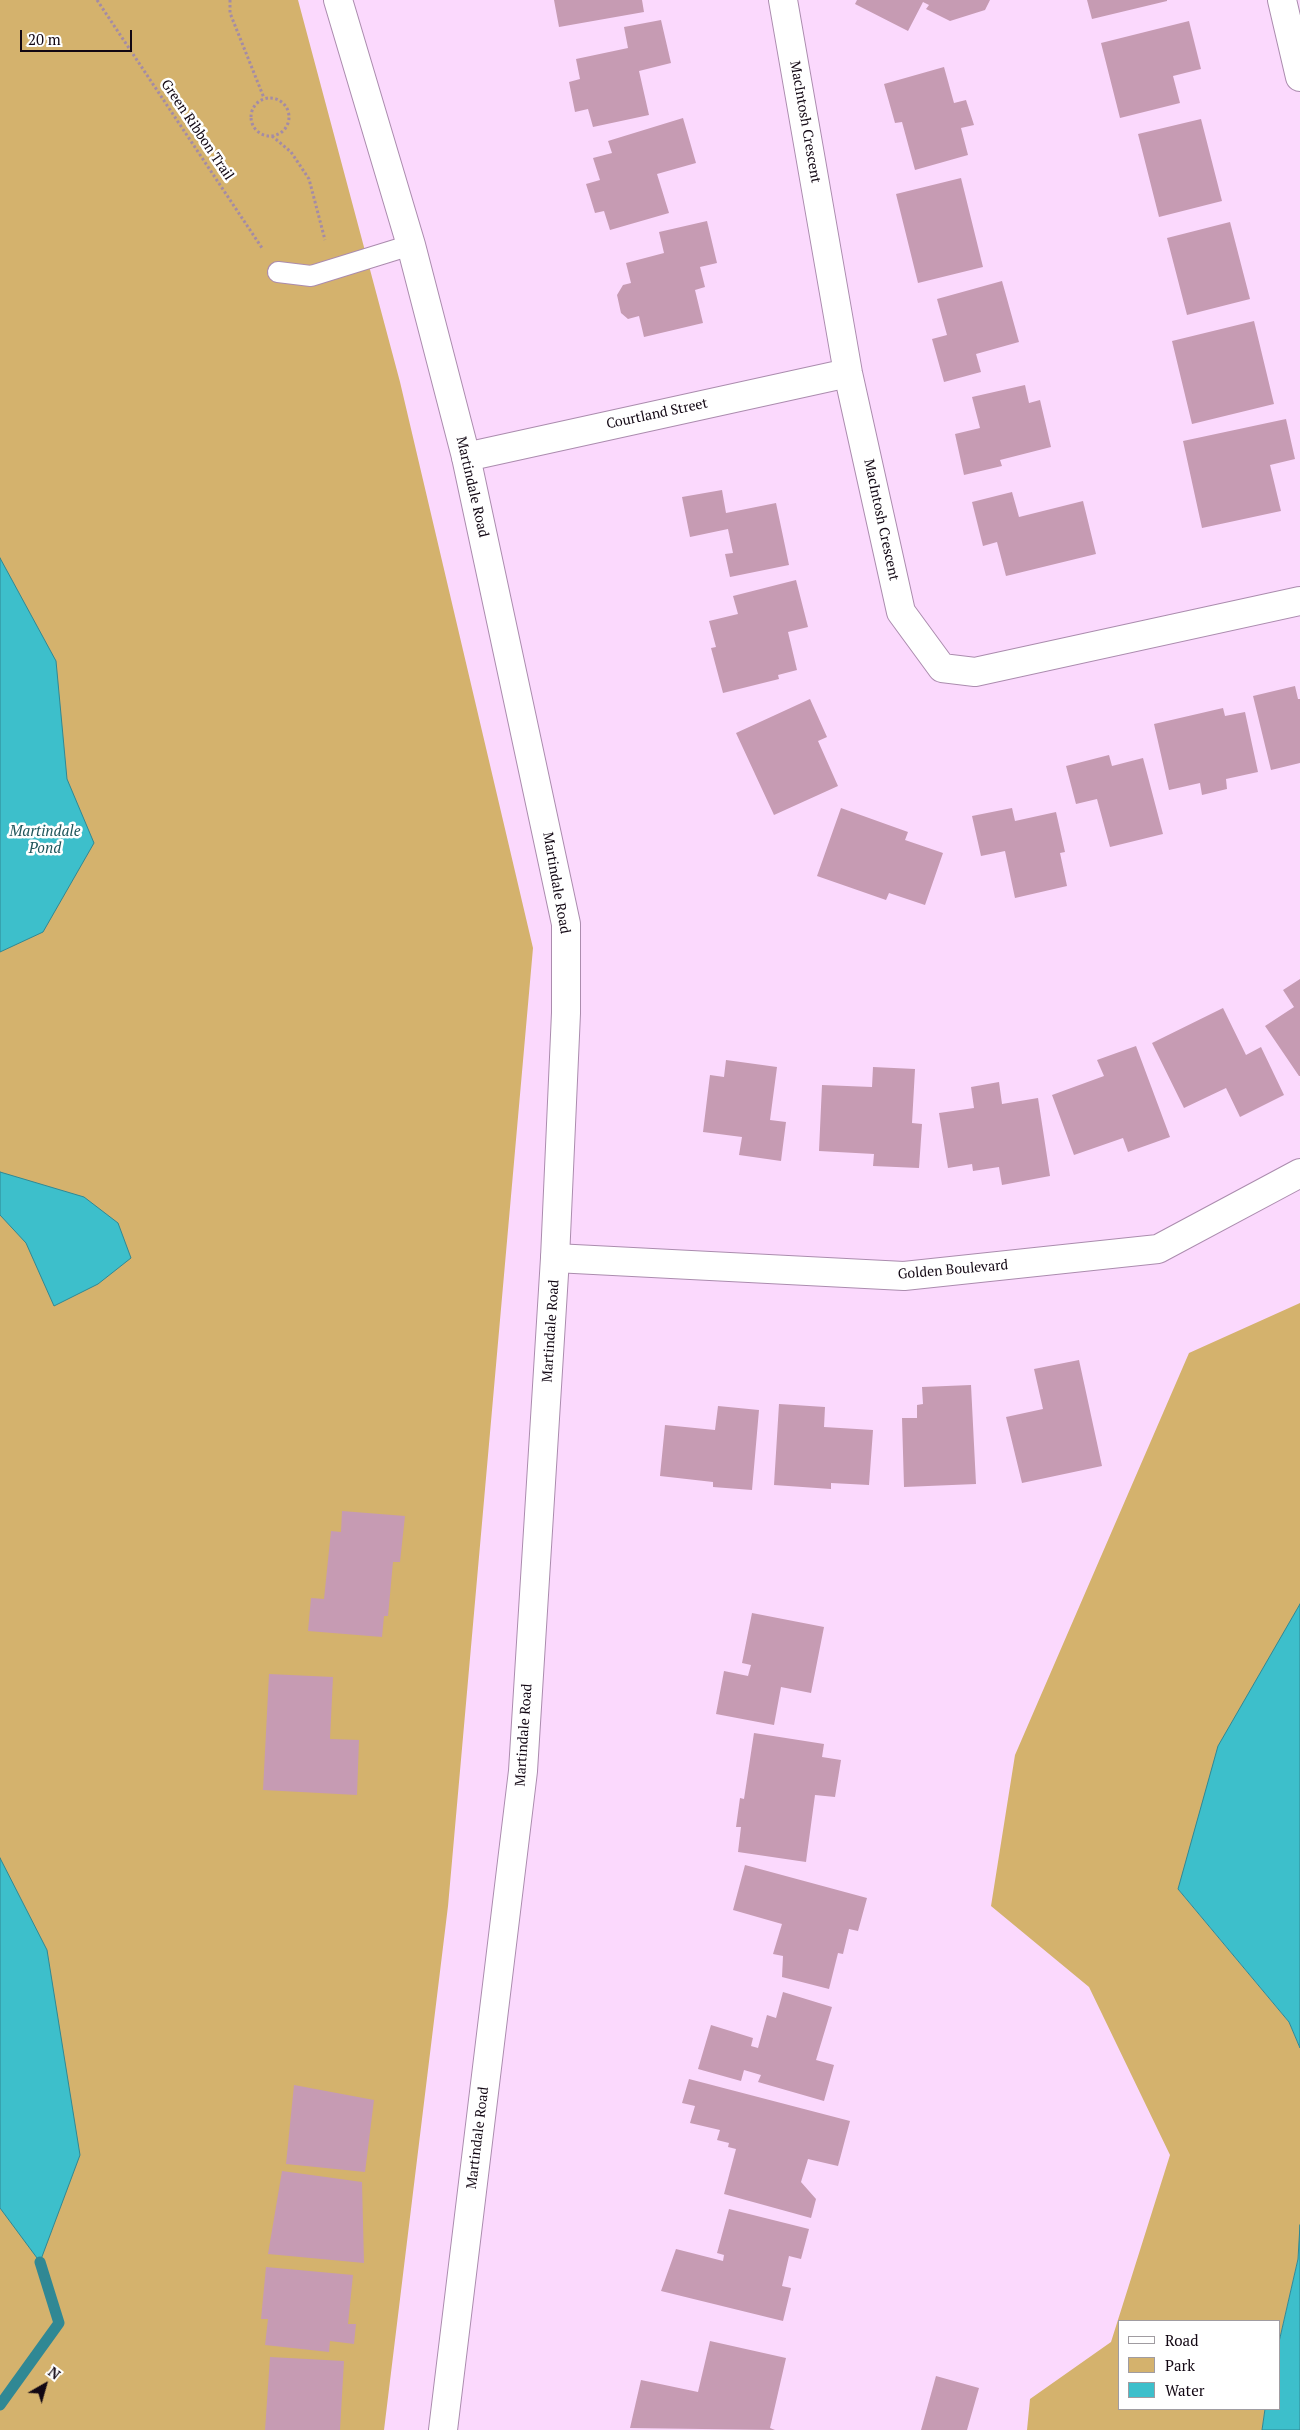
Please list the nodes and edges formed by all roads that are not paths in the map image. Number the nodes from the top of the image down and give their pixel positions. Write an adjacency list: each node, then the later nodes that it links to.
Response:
1 (338, 0): 5 (main road, Martindale Road)
2 (783, 0): 7 (main road, MacIntosh Crescent)
3 (1282, 0): 4 (main road)
4 (1300, 77)
5 (411, 245): 6 (lane); 8 (main road, Martindale Road)
6 (278, 272)
7 (848, 373): 8 (main road, Courtland Street); 9 (main road, MacIntosh Crescent)
8 (466, 457): 11 (main road, Martindale Road)
9 (1300, 601)
10 (1300, 1173): 11 (main road, Golden Boulevard)
11 (556, 1258): 12 (main road, Martindale Road)
12 (443, 2430)

